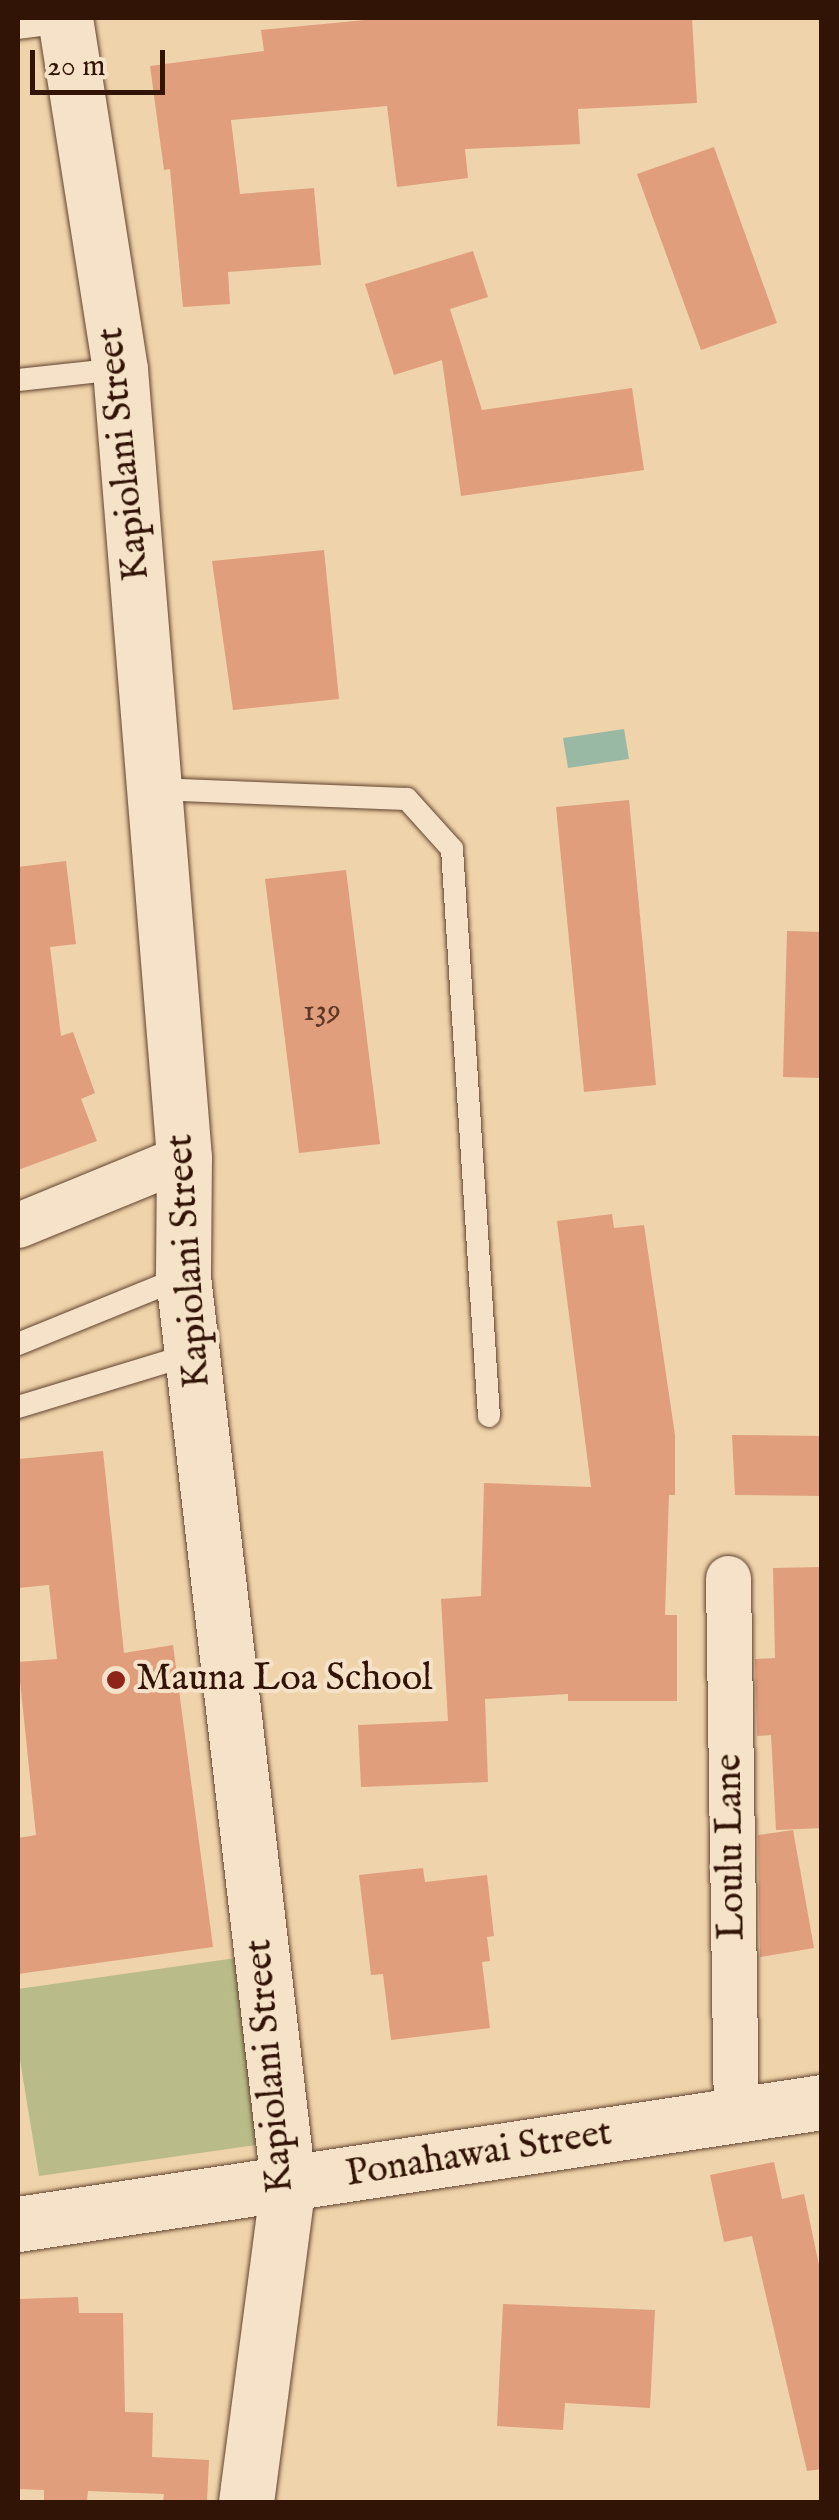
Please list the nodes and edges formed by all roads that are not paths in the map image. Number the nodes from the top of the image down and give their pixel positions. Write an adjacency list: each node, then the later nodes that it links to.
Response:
1 (49, 23): 2 (street, Kapiolani Street)
2 (120, 369): 3 (lane); 4 (street, Kapiolani Street)
3 (18, 380)
4 (154, 789): 5 (street, Kapiolani Street); 11 (lane)
5 (184, 1157): 6 (street); 7 (street, Kapiolani Street)
6 (18, 1225)
7 (183, 1277): 8 (lane); 9 (street, Kapiolani Street)
8 (18, 1344)
9 (192, 1354): 10 (lane); 15 (street, Kapiolani Street)
10 (18, 1407)
11 (490, 1416)
12 (728, 1578): 14 (street, Loulu Lane)
13 (822, 2102): 14 (street, Ponahawai Street)
14 (736, 2116): 15 (street, Ponahawai Street)
15 (288, 2183): 16 (street, Ponahawai Street); 17 (street, Kapiolani Street)
16 (18, 2224)
17 (246, 2502)

